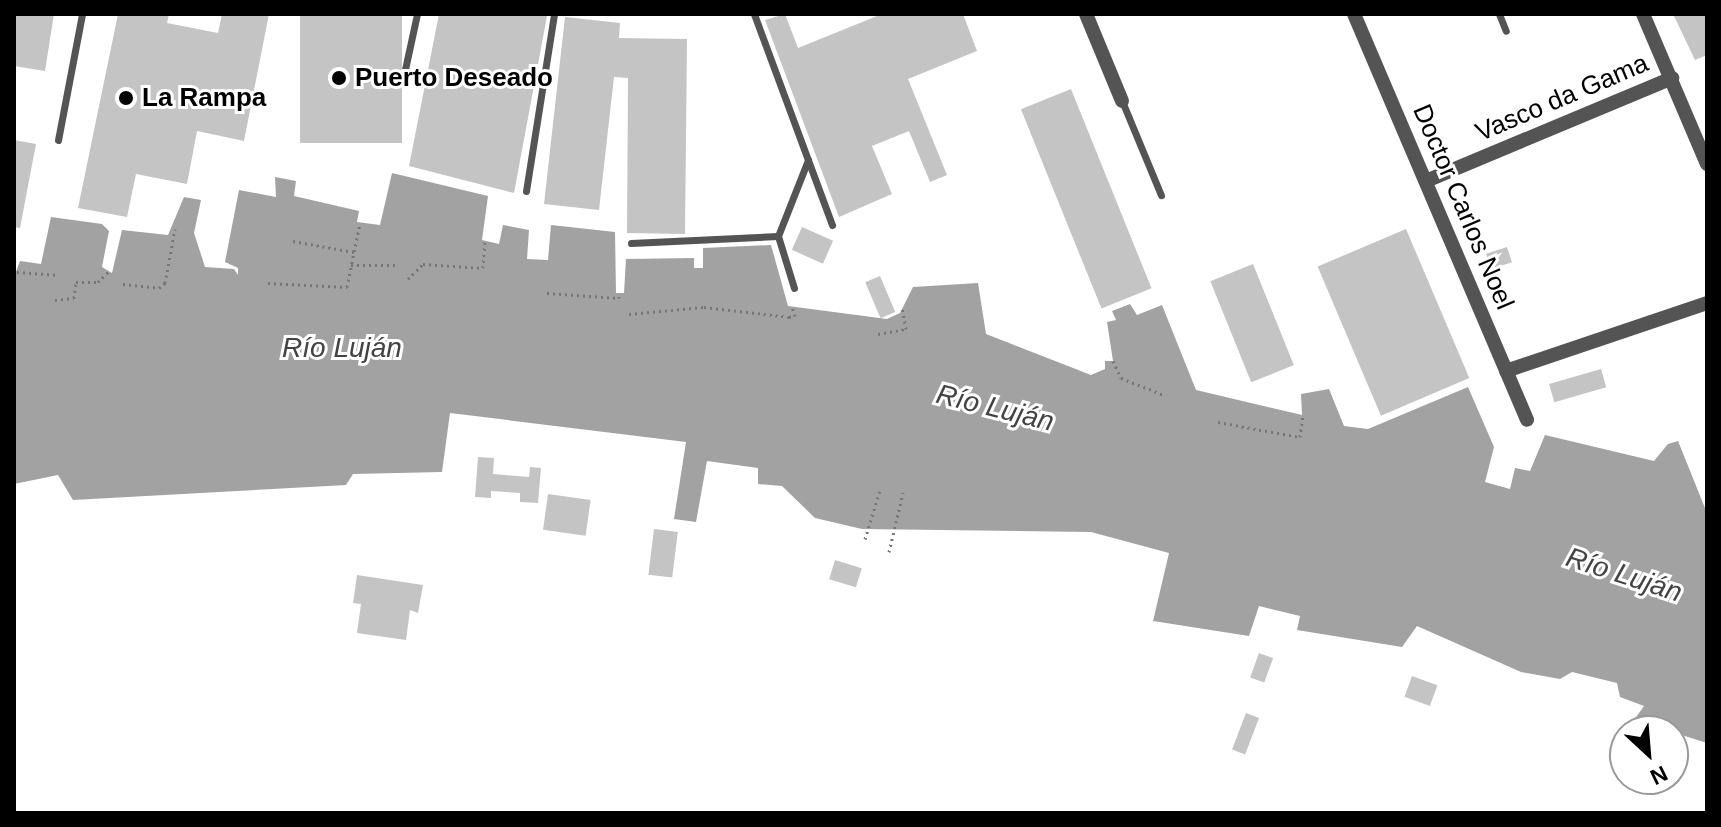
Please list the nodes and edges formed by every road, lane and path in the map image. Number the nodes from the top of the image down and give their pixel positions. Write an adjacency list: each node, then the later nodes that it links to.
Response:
1 (82, 14): 13 (lane)
2 (417, 14): 10 (lane)
3 (554, 14): 17 (lane)
4 (754, 14): 14 (lane)
5 (1086, 14): 12 (street)
6 (1354, 14): 16 (street, Doctor Carlos Noel)
7 (1499, 14): 9 (lane)
8 (1643, 14): 11 (street)
9 (1506, 31)
10 (404, 74)
11 (1672, 78): 15 (street); 16 (street, Vasco da Gama)
12 (1122, 101): 18 (lane)
13 (58, 140)
14 (808, 160): 20 (lane); 22 (lane)
15 (1707, 164)
16 (1426, 181): 45 (street, Doctor Carlos Noel)
17 (526, 191)
18 (1161, 195)
19 (360, 223): 26 (path)
20 (832, 225)
21 (175, 229): 34 (path)
22 (778, 236): 25 (lane); 35 (lane)
23 (293, 241): 26 (path)
24 (485, 241): 32 (path)
25 (631, 243)
26 (354, 252): 27 (path)
27 (351, 265): 28 (path); 33 (path)
28 (396, 265)
29 (109, 271): 38 (path)
30 (17, 272): 31 (path)
31 (56, 275)
32 (408, 279)
33 (268, 283)
34 (123, 284)
35 (794, 288)
36 (547, 293): 37 (path)
37 (619, 293)
38 (55, 300)
39 (1707, 303): 45 (street)
40 (792, 306): 42 (path)
41 (902, 306): 43 (path)
42 (629, 314)
43 (878, 334)
44 (1113, 361): 46 (path)
45 (1506, 371): 48 (street, Doctor Carlos Noel)
46 (1164, 395)
47 (1303, 415): 49 (path)
48 (1527, 420)
49 (1218, 422)
50 (881, 487): 52 (path)
51 (903, 493): 53 (path)
52 (865, 539)
53 (889, 552)

